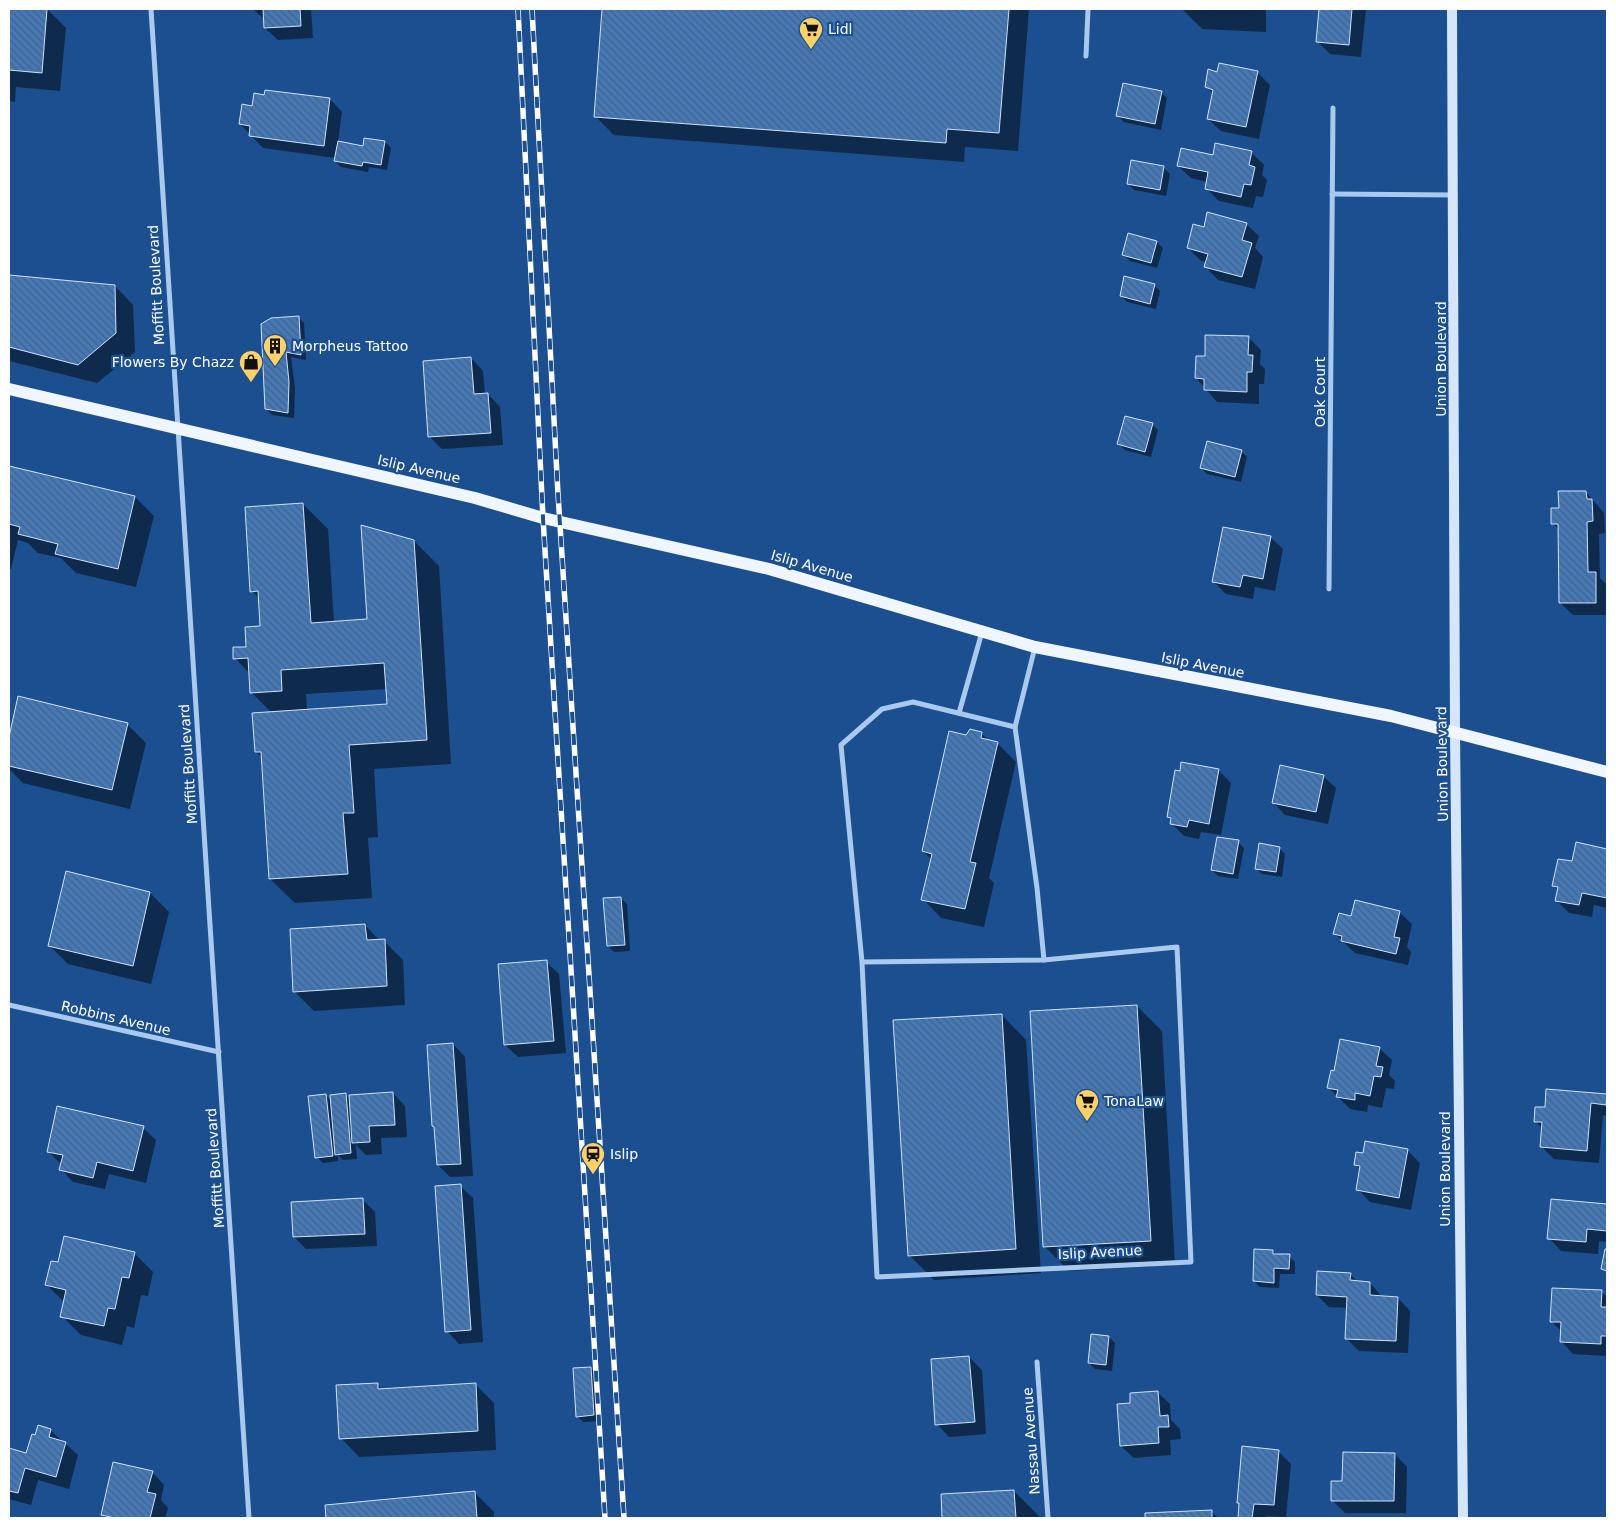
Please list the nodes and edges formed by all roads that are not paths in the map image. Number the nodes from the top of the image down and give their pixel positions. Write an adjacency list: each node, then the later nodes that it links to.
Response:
1 (151, 9): 9 (street, Moffitt Boulevard)
2 (1088, 9): 4 (street)
3 (1452, 9): 7 (main road, Union Boulevard)
4 (1086, 56)
5 (1333, 108): 6 (street, Oak Court)
6 (1332, 194): 7 (street); 10 (street, Oak Court)
7 (1454, 195): 15 (main road, Union Boulevard)
8 (9, 389): 9 (main road, Islip Avenue)
9 (176, 427): 11 (main road, Islip Avenue); 20 (street, Moffitt Boulevard)
10 (1329, 589)
11 (982, 632): 12 (main road, Islip Avenue); 13 (street)
12 (1035, 647): 14 (street); 15 (main road, Islip Avenue)
13 (958, 713): 14 (street); 18 (street)
14 (1015, 728): 17 (street)
15 (1455, 731): 16 (main road, Islip Avenue); 24 (main road, Union Boulevard)
16 (1607, 772)
17 (1044, 960): 18 (street); 18 (street, Islip Avenue)
18 (862, 962)
19 (9, 1005): 20 (street, Robbins Avenue)
20 (219, 1052): 22 (street, Moffitt Boulevard)
21 (1037, 1362): 23 (street, Nassau Avenue)
22 (249, 1518)
23 (1048, 1518)
24 (1463, 1518)

